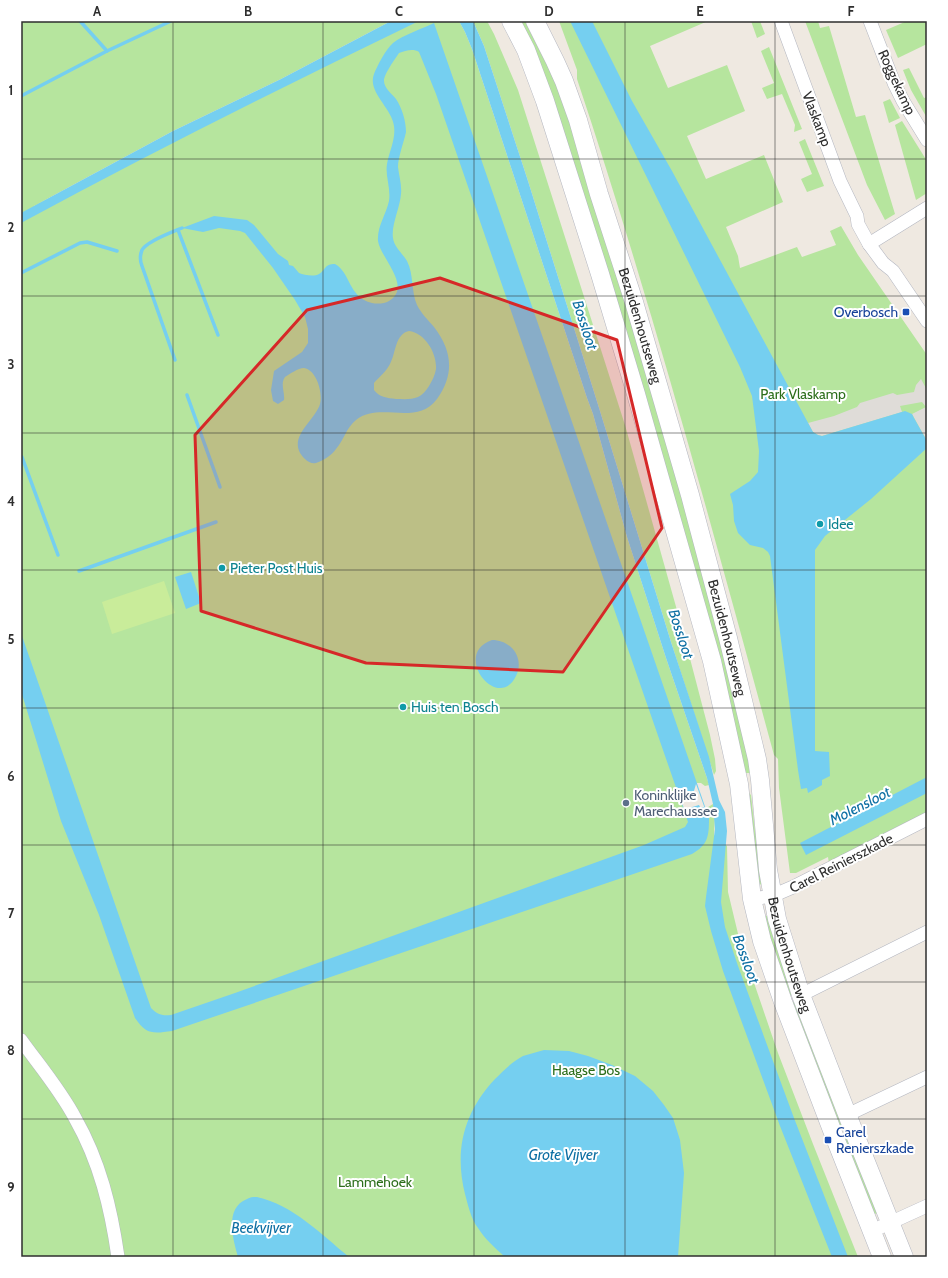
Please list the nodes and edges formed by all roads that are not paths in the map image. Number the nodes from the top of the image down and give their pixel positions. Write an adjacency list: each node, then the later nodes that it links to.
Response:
1 (511, 21): 11 (main road, Bezuidenhoutseweg)
2 (535, 21): 10 (main road, Bezuidenhoutseweg)
3 (781, 21): 7 (street, Vlaskamp)
4 (870, 21): 5 (street, Roggekamp)
5 (927, 140)
6 (927, 208): 7 (street)
7 (873, 242): 8 (street, Vlaskamp)
8 (927, 321)
9 (927, 819): 10 (street, Carel Reinierszkade)
10 (772, 896): 11 (street, Carel Reinierszkade); 13 (main road, Bezuidenhoutseweg)
11 (752, 899): 19 (main road, Bezuidenhoutseweg)
12 (923, 938): 13 (street)
13 (801, 995): 16 (main road, Bezuidenhoutseweg)
14 (21, 1040): 20 (street)
15 (927, 1077): 16 (street)
16 (847, 1115): 18 (main road, Bezuidenhoutseweg)
17 (927, 1206): 18 (street)
18 (890, 1223): 19 (street); 22 (main road, Bezuidenhoutseweg)
19 (872, 1231): 21 (main road, Bezuidenhoutseweg)
20 (118, 1257)
21 (882, 1257)
22 (904, 1257)

